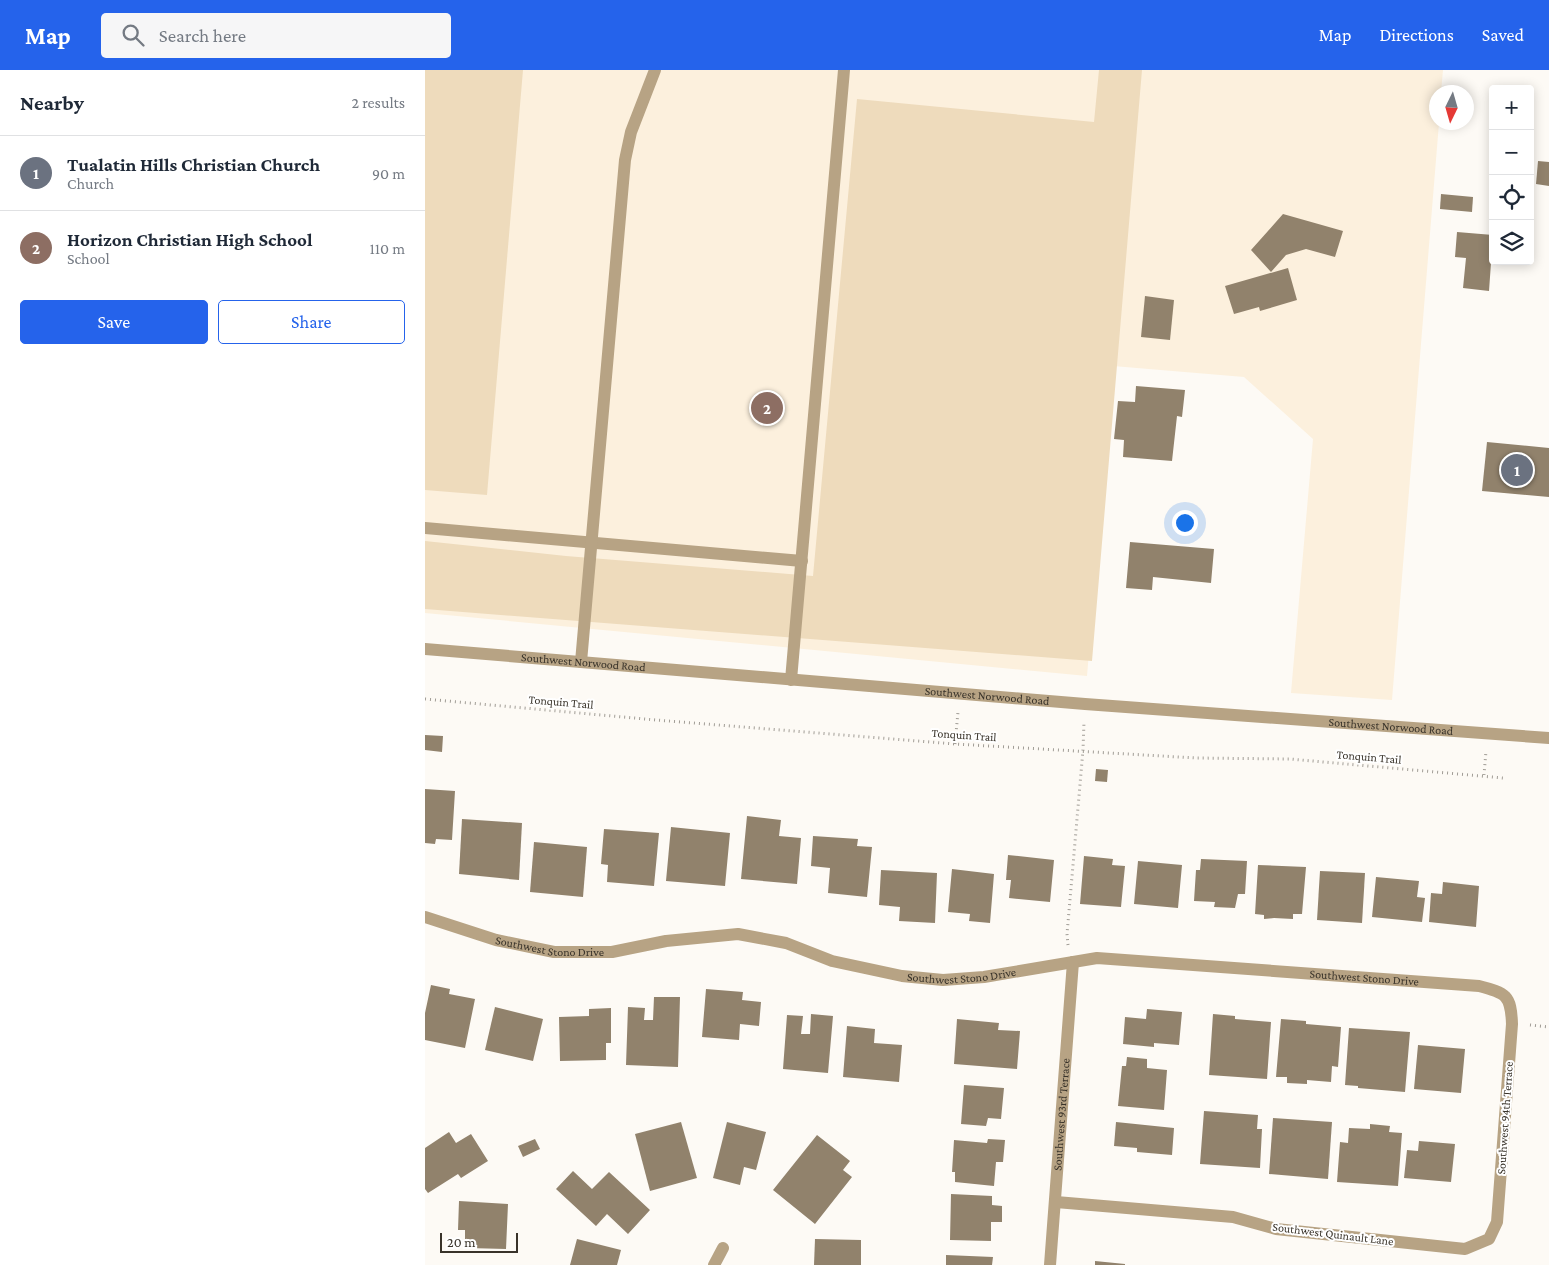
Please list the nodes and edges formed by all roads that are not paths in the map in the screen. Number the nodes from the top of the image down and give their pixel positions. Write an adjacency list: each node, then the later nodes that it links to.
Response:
1 (655, 70): 4 (street)
2 (844, 70): 5 (street)
3 (425, 528): 4 (street)
4 (591, 543): 5 (street); 7 (street)
5 (802, 561): 8 (street)
6 (425, 649): 7 (street, Southwest Norwood Road)
7 (581, 662): 8 (street, Southwest Norwood Road)
8 (791, 680): 9 (street, Southwest Norwood Road)
9 (1549, 738)
10 (425, 917): 11 (street, Southwest Stono Drive)
11 (1073, 962): 12 (street, Southwest Stono Drive); 13 (street, Southwest 93rd Terrace)
12 (1506, 996): 14 (street, Southwest 94th Terrace)
13 (1055, 1202): 14 (street, Southwest Quinault Lane); 17 (street, Southwest 93rd Terrace)
14 (1489, 1239)
15 (723, 1248): 16 (street)
16 (714, 1265)
17 (1050, 1265)

